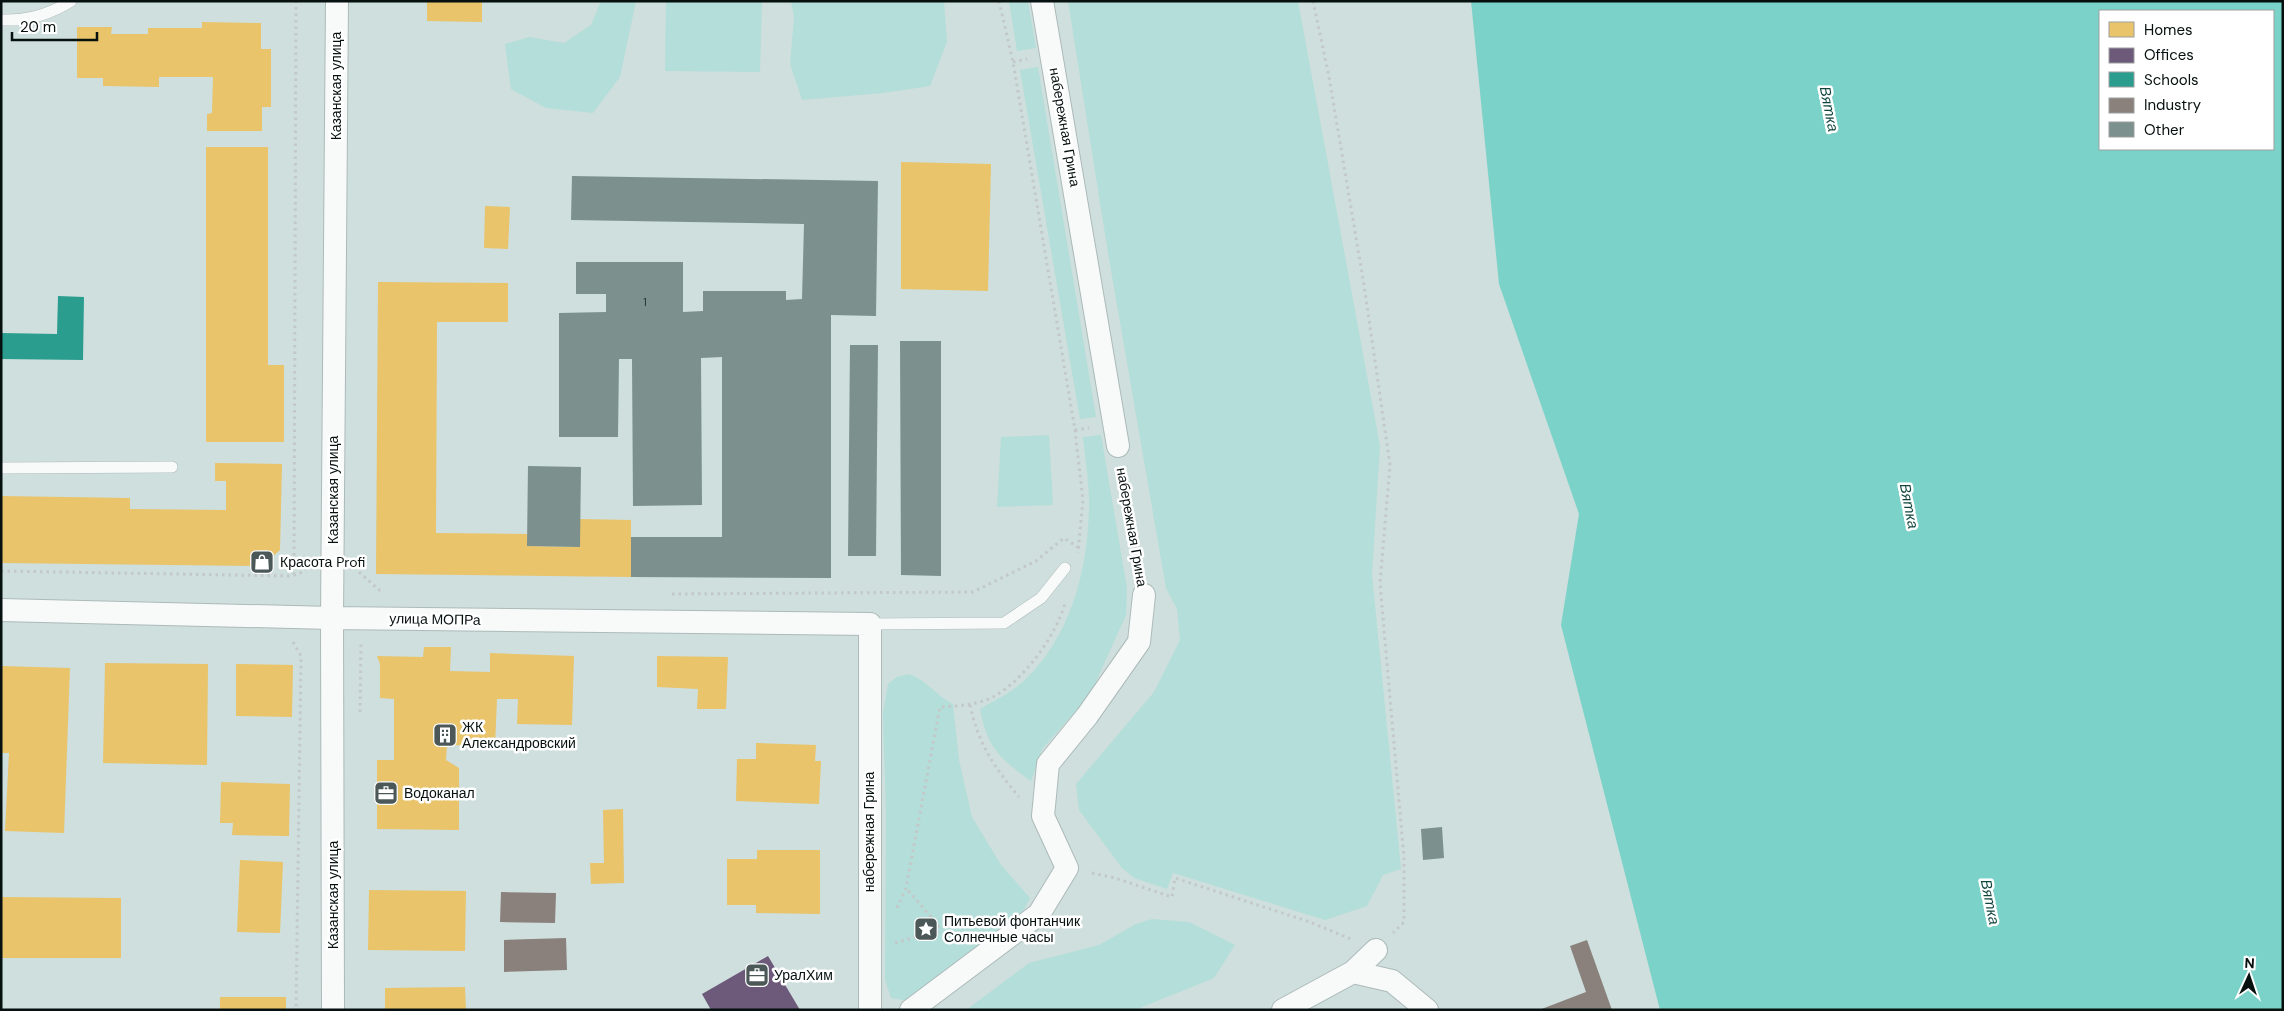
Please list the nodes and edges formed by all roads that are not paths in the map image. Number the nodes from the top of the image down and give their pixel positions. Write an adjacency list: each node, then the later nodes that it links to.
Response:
1 (71, 1): 4 (lane)
2 (337, 1): 11 (street, Казанская улица)
3 (1042, 1): 5 (street, набережная Грина)
4 (1, 20)
5 (1118, 446)
6 (172, 467): 7 (lane)
7 (1, 468)
8 (1065, 568): 12 (lane)
9 (1144, 595): 17 (street, набережная Грина)
10 (1, 610): 11 (street, улица МОПРа)
11 (332, 618): 12 (street, улица МОПРа); 15 (street, Казанская улица)
12 (870, 624): 16 (street, набережная Грина)
13 (1376, 950): 14 (street)
14 (1353, 972): 18 (street); 19 (street)
15 (333, 1010)
16 (870, 1010)
17 (911, 1010)
18 (1283, 1010)
19 (1427, 1010)

